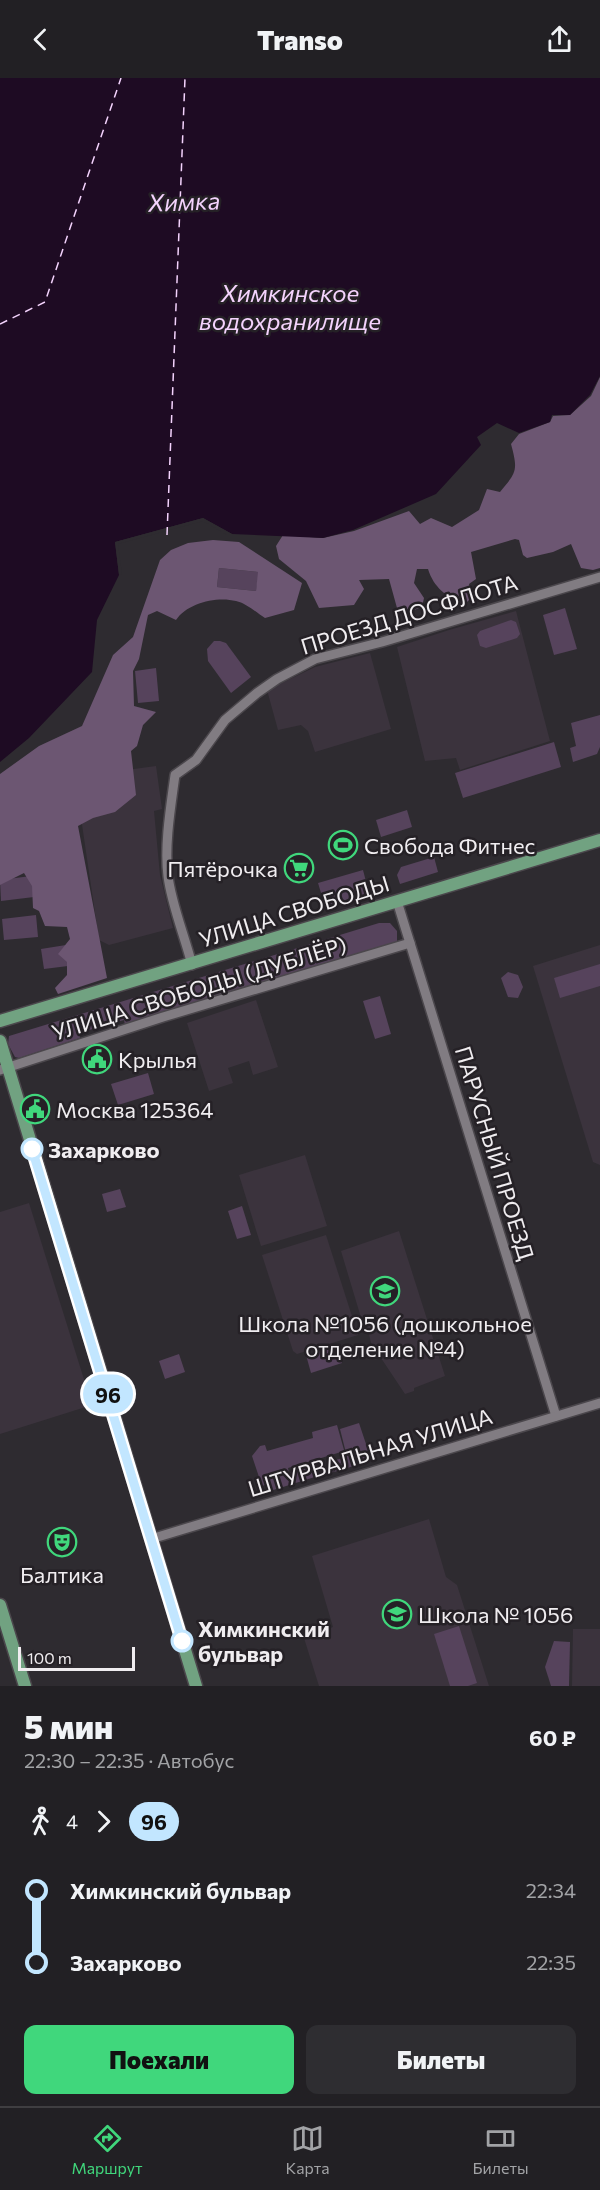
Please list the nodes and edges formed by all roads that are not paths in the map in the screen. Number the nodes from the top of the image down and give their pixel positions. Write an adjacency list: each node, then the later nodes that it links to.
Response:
1 (600, 578): 5 (street, ПРОЕЗД ДОСФЛОТА)
2 (600, 840): 3 (main road, УЛИЦА СВОБОДЫ)
3 (397, 901): 4 (street, ПАРУСНЫЙ ПРОЕЗД); 5 (main road, УЛИЦА СВОБОДЫ)
4 (410, 943): 8 (street, УЛИЦА СВОБОДЫ (ДУБЛЁР)); 10 (street, ПАРУСНЫЙ ПРОЕЗД)
5 (192, 965): 6 (main road, УЛИЦА СВОБОДЫ)
6 (0, 1021)
7 (0, 1041): 8 (main road)
8 (4, 1069): 11 (main road)
9 (600, 1403): 10 (street, ШТУРВАЛЬНАЯ УЛИЦА)
10 (556, 1416): 11 (street, ШТУРВАЛЬНАЯ УЛИЦА)
11 (151, 1539): 14 (main road)
12 (0, 1605): 13 (main road)
13 (25, 1686)
14 (196, 1686)

